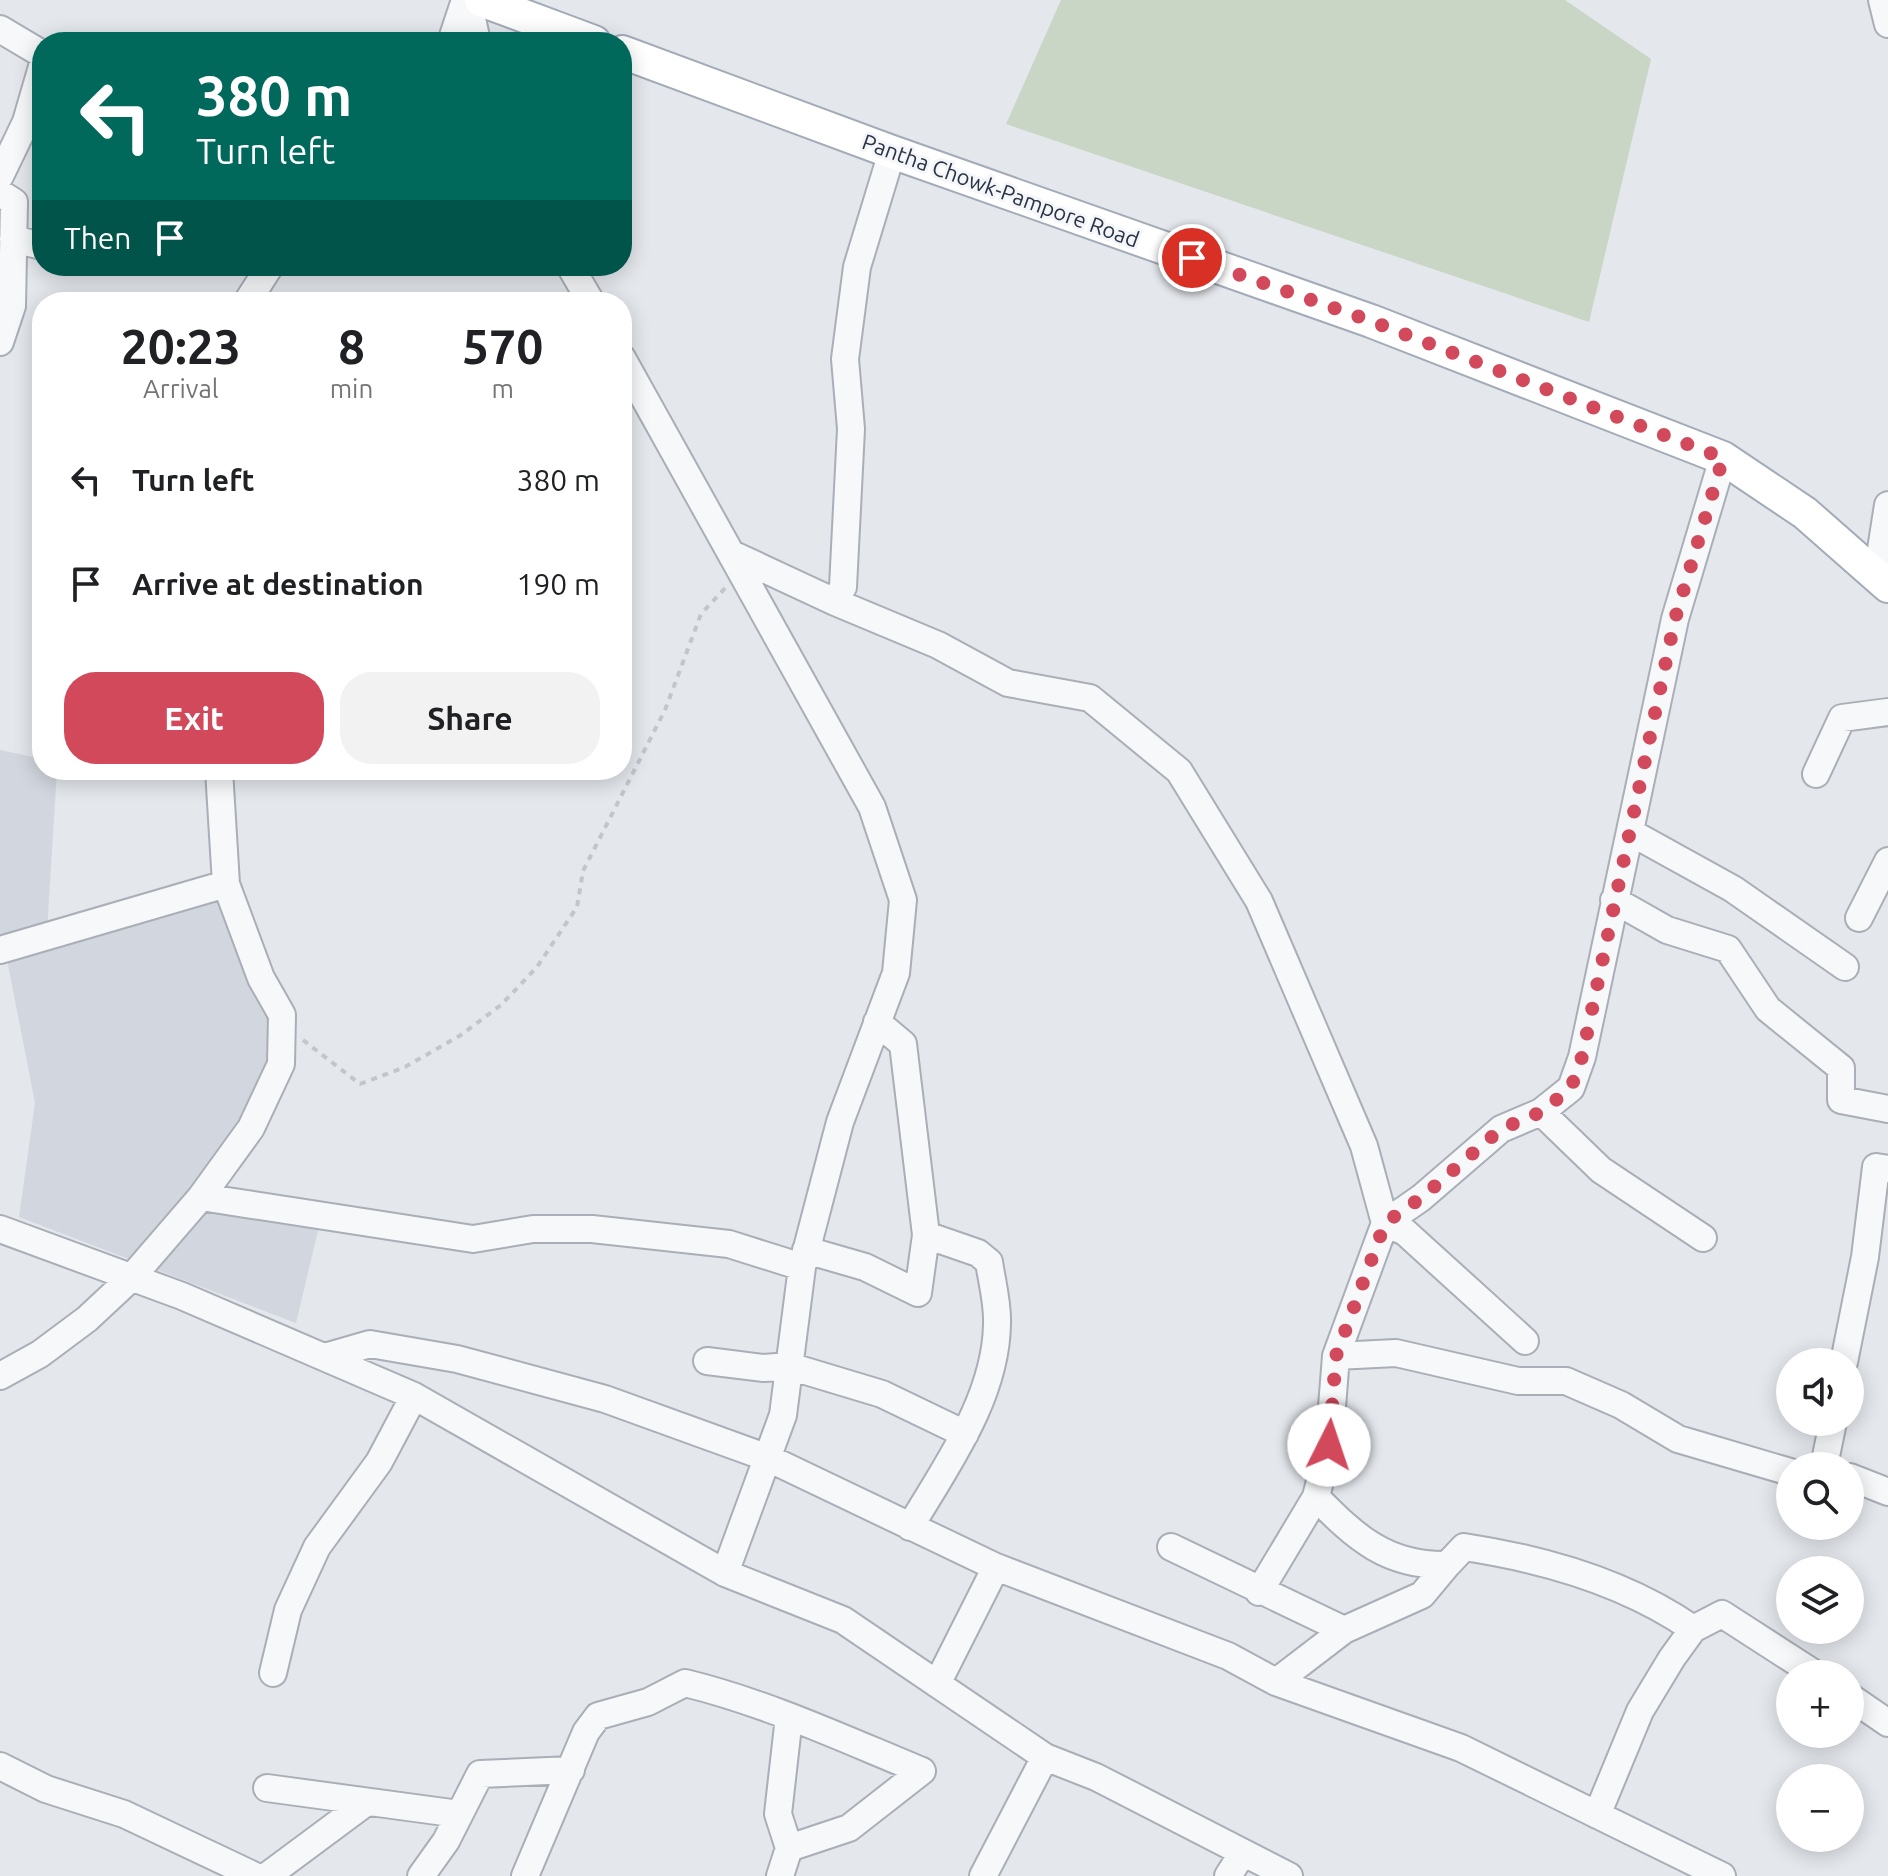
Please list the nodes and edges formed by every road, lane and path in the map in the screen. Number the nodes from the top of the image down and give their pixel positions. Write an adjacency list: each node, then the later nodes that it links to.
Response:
1 (466, 0): 6 (street); 7 (street)
2 (481, 0): 8 (main road)
3 (1882, 0): 4 (street)
4 (1888, 24)
5 (0, 29): 9 (street)
6 (455, 32)
7 (474, 32)
8 (567, 32)
9 (32, 48)
10 (632, 56): 12 (main road, Pantha Chowk-Pampore Road)
11 (32, 101): 13 (street)
12 (892, 152): 19 (main road, Pantha Chowk-Pampore Road); 23 (street)
13 (0, 176)
14 (0, 193): 15 (street)
15 (13, 239): 16 (street); 17 (street)
16 (32, 244)
17 (0, 342)
18 (632, 376): 21 (street)
19 (1723, 458): 22 (main road, Pantha Chowk-Pampore Road); 29 (street)
20 (1888, 505): 22 (street)
21 (737, 562): 23 (street); 26 (path); 37 (street)
22 (1883, 580)
23 (835, 602): 42 (street)
24 (1888, 712): 25 (street)
25 (1816, 774)
26 (632, 775)
27 (220, 780): 31 (street)
28 (629, 780): 36 (path)
29 (1630, 832): 32 (street); 35 (street)
30 (1888, 861): 33 (street)
31 (226, 884): 34 (street); 36 (street)
32 (1614, 900): 38 (street); 39 (street)
33 (1859, 918)
34 (0, 950)
35 (1845, 967)
36 (282, 1015): 41 (street)
37 (877, 1022): 44 (street); 46 (street)
38 (1888, 1109)
39 (1541, 1112): 42 (street); 45 (street)
40 (1888, 1169): 49 (street)
41 (201, 1197): 46 (street); 47 (street)
42 (1385, 1223): 48 (street); 50 (street)
43 (0, 1229): 47 (street)
44 (926, 1235): 46 (street); 56 (street)
45 (1703, 1238)
46 (804, 1259): 53 (street)
47 (132, 1277): 51 (street); 54 (street)
48 (1525, 1341)
49 (1847, 1348)
50 (1336, 1356): 58 (street); 61 (street)
51 (325, 1357): 55 (street); 57 (street)
52 (707, 1361): 53 (street)
53 (789, 1366): 56 (street); 57 (street)
54 (0, 1376)
55 (414, 1396): 66 (street); 71 (street)
56 (965, 1434): 62 (street)
57 (768, 1458): 62 (street); 66 (street)
58 (1776, 1468)
59 (1864, 1483): 60 (street)
60 (1888, 1492)
61 (1316, 1497): 64 (street); 67 (street)
62 (910, 1527): 65 (street)
63 (1171, 1547): 67 (street)
64 (1447, 1565): 68 (street); 69 (street)
65 (996, 1567): 72 (street); 73 (street)
66 (725, 1573): 73 (street)
67 (1259, 1592): 69 (street)
68 (1693, 1629): 70 (street); 83 (street)
69 (1344, 1630): 72 (street)
70 (1793, 1660)
71 (273, 1673)
72 (1276, 1682): 83 (street)
73 (937, 1684): 77 (street)
74 (1864, 1707): 76 (street)
75 (789, 1717): 79 (street); 84 (street); 84 (street)
76 (1888, 1723)
77 (1045, 1757): 85 (street); 91 (street)
78 (0, 1766): 86 (street)
79 (571, 1770): 82 (street); 89 (street)
80 (267, 1788): 81 (street)
81 (364, 1804): 82 (street); 87 (street)
82 (459, 1814): 88 (street)
83 (1597, 1815): 93 (street)
84 (789, 1848): 90 (street)
85 (1235, 1865): 92 (street)
86 (255, 1876)
87 (267, 1876)
88 (421, 1876)
89 (525, 1876)
90 (780, 1876)
91 (983, 1876)
92 (1289, 1876)
93 (1722, 1876)

